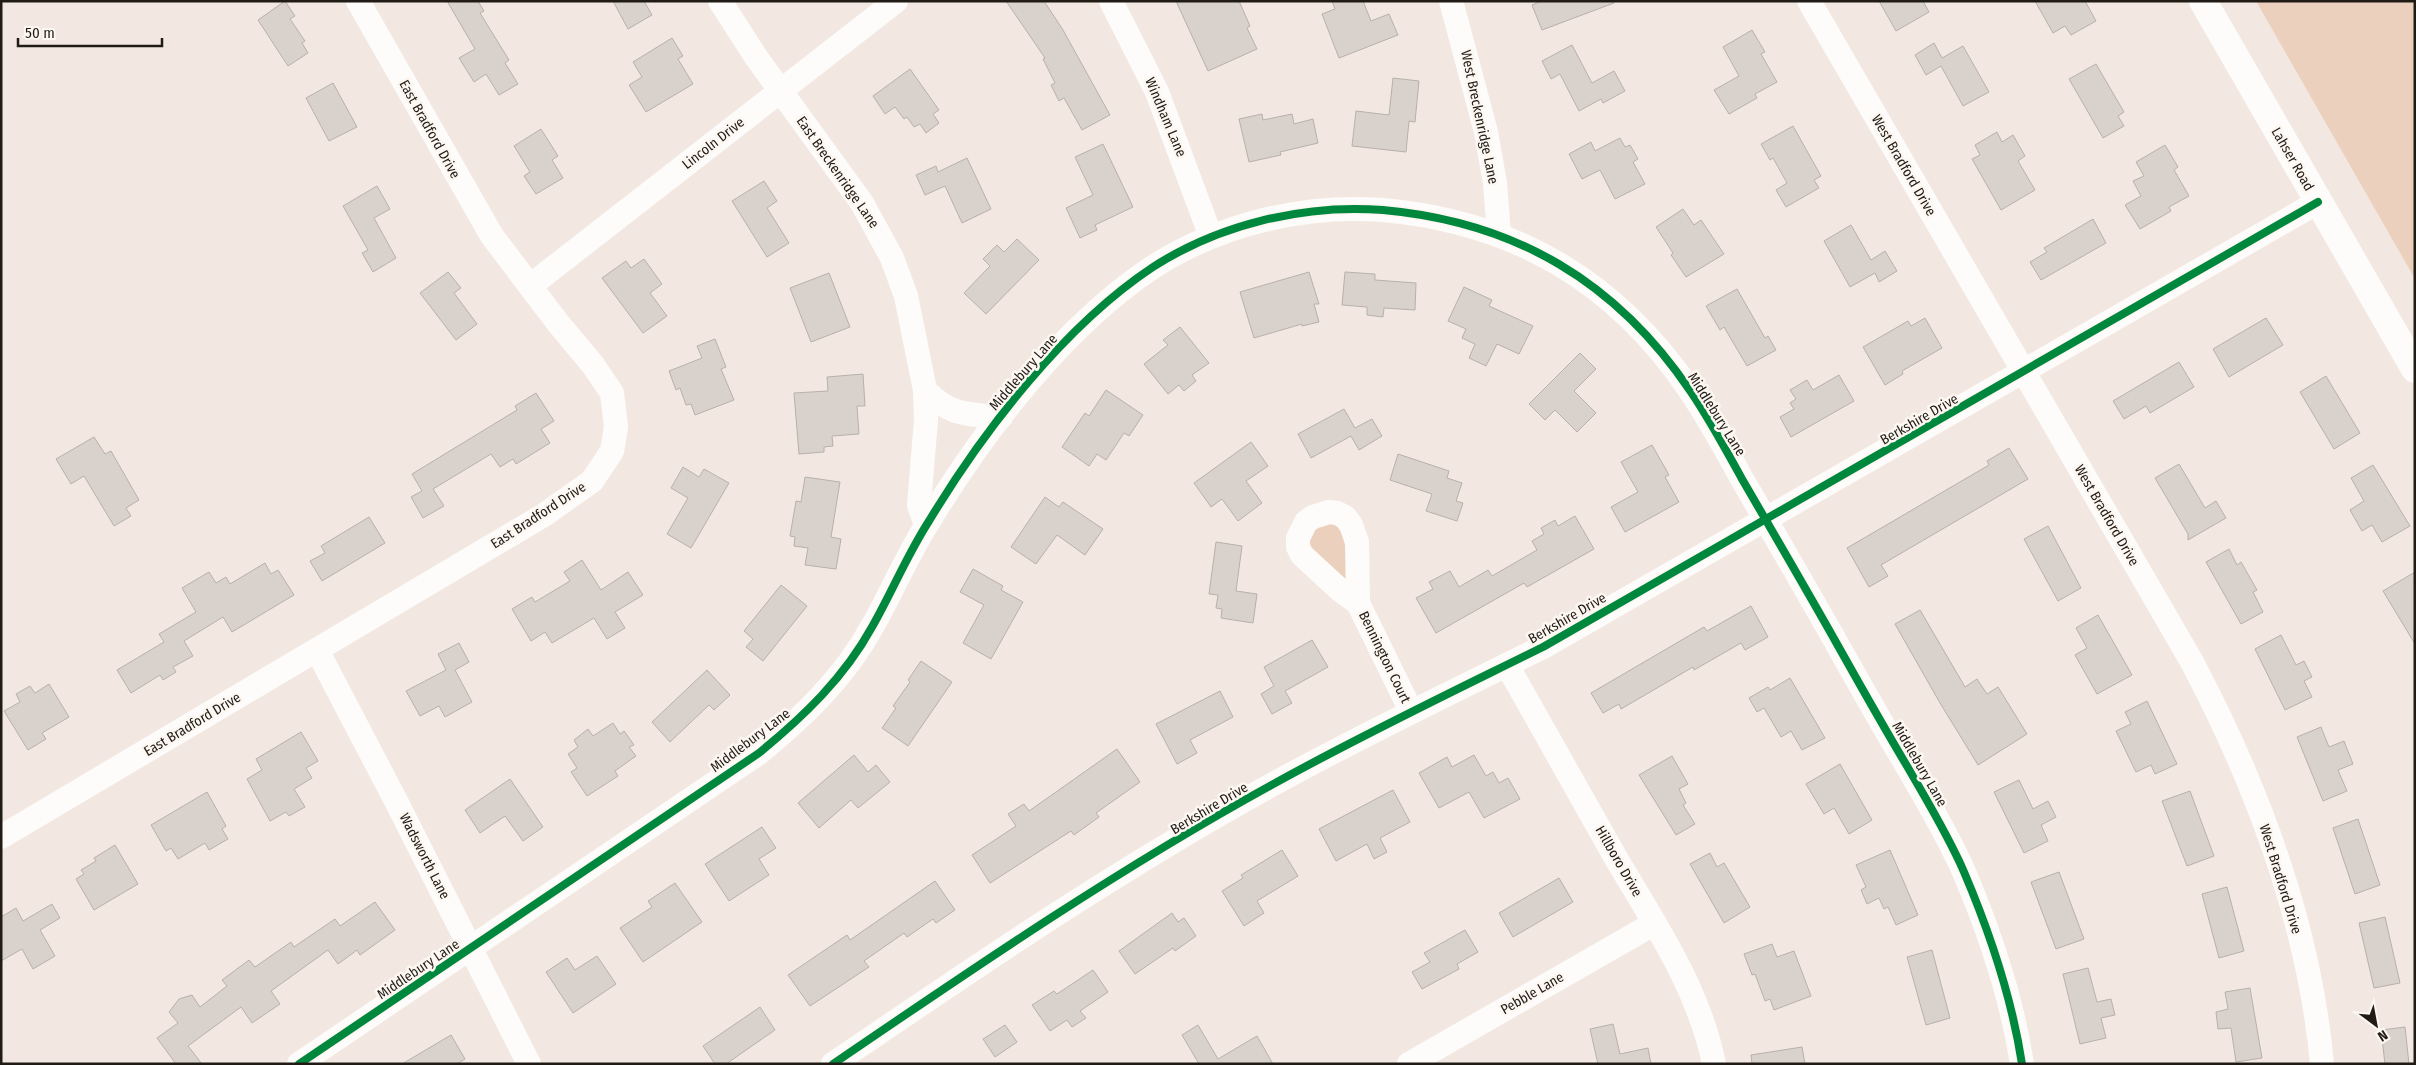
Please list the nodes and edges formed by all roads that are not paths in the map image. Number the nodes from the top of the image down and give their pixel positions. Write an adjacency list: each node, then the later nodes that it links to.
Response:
1 (358, 1): 12 (street, East Bradford Drive)
2 (720, 1): 8 (street, East Breckenridge Lane)
3 (896, 1): 8 (street, Lincoln Drive)
4 (1111, 1): 11 (street, Windham Lane)
5 (1450, 1): 10 (street, West Breckenridge Lane)
6 (1810, 1): 14 (street, West Bradford Drive)
7 (2203, 1): 9 (street, Lahser Road)
8 (780, 90): 12 (street, Lincoln Drive); 15 (street, East Breckenridge Lane)
9 (2318, 202): 13 (street, Lahser Road); 14 (street, Berkshire Drive)
10 (1499, 235): 11 (street, Middlebury Lane); 17 (street, Middlebury Lane)
11 (1211, 237): 16 (street, Middlebury Lane)
12 (530, 286): 20 (street, East Bradford Drive)
13 (2415, 369)
14 (2025, 372): 17 (street, Berkshire Drive); 32 (street, West Bradford Drive)
15 (925, 390): 16 (street); 18 (street, East Breckenridge Lane)
16 (1001, 417): 18 (street, Middlebury Lane)
17 (1766, 520): 21 (street, Berkshire Drive); 31 (street, Middlebury Lane)
18 (926, 525): 25 (street, Middlebury Lane)
19 (1358, 603): 22 (street, Bennington Court)
20 (317, 650): 23 (street, East Bradford Drive); 25 (street, Wadsworth Lane)
21 (1507, 665): 22 (street, Berkshire Drive); 24 (street, Hillboro Drive)
22 (1411, 712): 28 (street, Berkshire Drive)
23 (1, 837)
24 (1655, 923): 29 (street, Pebble Lane); 30 (street, Hillboro Drive)
25 (472, 948): 26 (street, Middlebury Lane); 27 (street, Wadsworth Lane)
26 (299, 1064)
27 (529, 1064)
28 (833, 1064)
29 (1409, 1064)
30 (1714, 1064)
31 (2022, 1064)
32 (2322, 1064)

